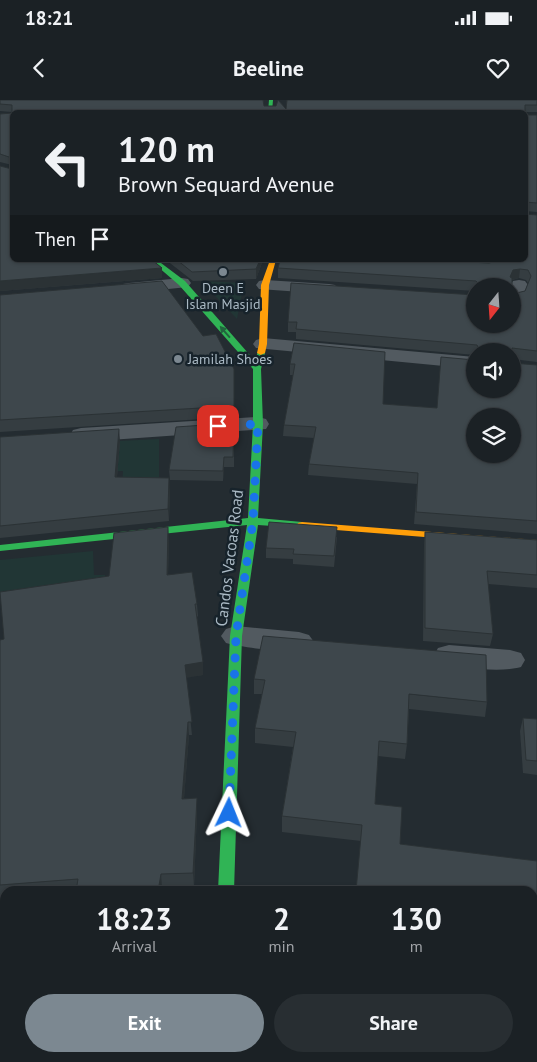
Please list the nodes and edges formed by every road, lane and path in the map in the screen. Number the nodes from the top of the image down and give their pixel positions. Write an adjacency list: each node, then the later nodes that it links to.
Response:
1 (156, 262): 3 (main road)
2 (272, 262): 4 (main road, Candos Vacoas Road)
3 (182, 283): 5 (street); 9 (main road, one-way to 3)
4 (265, 285): 6 (street); 7 (main road, Candos Vacoas Road)
5 (115, 289)
6 (342, 290)
7 (263, 344): 8 (street); 9 (main road, Candos Vacoas Road)
8 (466, 362)
9 (257, 369): 10 (main road, Candos Vacoas Road)
10 (258, 424): 11 (street); 12 (main road, Candos Vacoas Road)
11 (60, 436)
12 (253, 521): 13 (main road); 14 (main road); 15 (main road, Candos Vacoas Road)
13 (537, 543)
14 (0, 548)
15 (236, 636): 16 (street); 19 (main road, Candos Vacoas Road)
16 (324, 644)
17 (422, 652): 18 (street)
18 (510, 660)
19 (226, 886)

